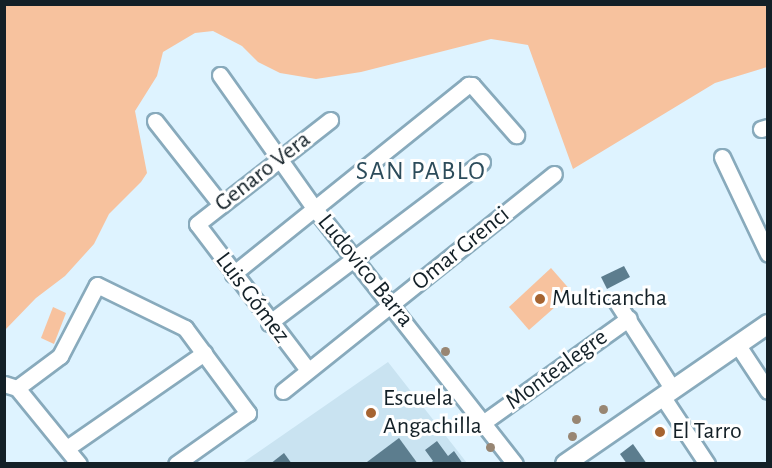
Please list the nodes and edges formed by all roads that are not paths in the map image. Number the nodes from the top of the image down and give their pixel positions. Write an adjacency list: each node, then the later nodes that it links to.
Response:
1 (220, 75): 6 (street, Ludovico Barra)
2 (330, 120): 6 (street, Genaro Vera)
3 (155, 121): 9 (street)
4 (516, 135): 10 (street)
5 (723, 157): 12 (street)
6 (279, 159): 9 (street, Genaro Vera); 10 (street, Ludovico Barra)
7 (482, 162): 13 (street)
8 (554, 174): 16 (street, Omar Grenci)
9 (221, 205): 11 (street, Genaro Vera)
10 (315, 209): 13 (street, Ludovico Barra); 14 (street)
11 (196, 224): 14 (street, Luis Gómez)
12 (768, 254)
13 (354, 258): 16 (street, Ludovico Barra); 18 (street)
14 (233, 273): 18 (street, Luis Gómez)
15 (616, 301): 17 (street)
16 (392, 304): 22 (street, Omar Grenci); 27 (street, Ludovico Barra)
17 (629, 318): 26 (street); 27 (street, Montealegre)
18 (269, 323): 22 (street, Luis Gómez)
19 (768, 324): 20 (main road)
20 (737, 344): 25 (street); 26 (main road)
21 (204, 353): 23 (street); 28 (street); 31 (street)
22 (308, 370): 24 (street, Omar Grenci)
23 (11, 386): 28 (street)
24 (283, 391)
25 (768, 391)
26 (667, 392): 29 (main road); 33 (street)
27 (484, 422): 32 (street, Ludovico Barra)
28 (67, 448): 30 (street)
29 (572, 461)
30 (79, 464)
31 (176, 464)
32 (515, 464)
33 (707, 464)

